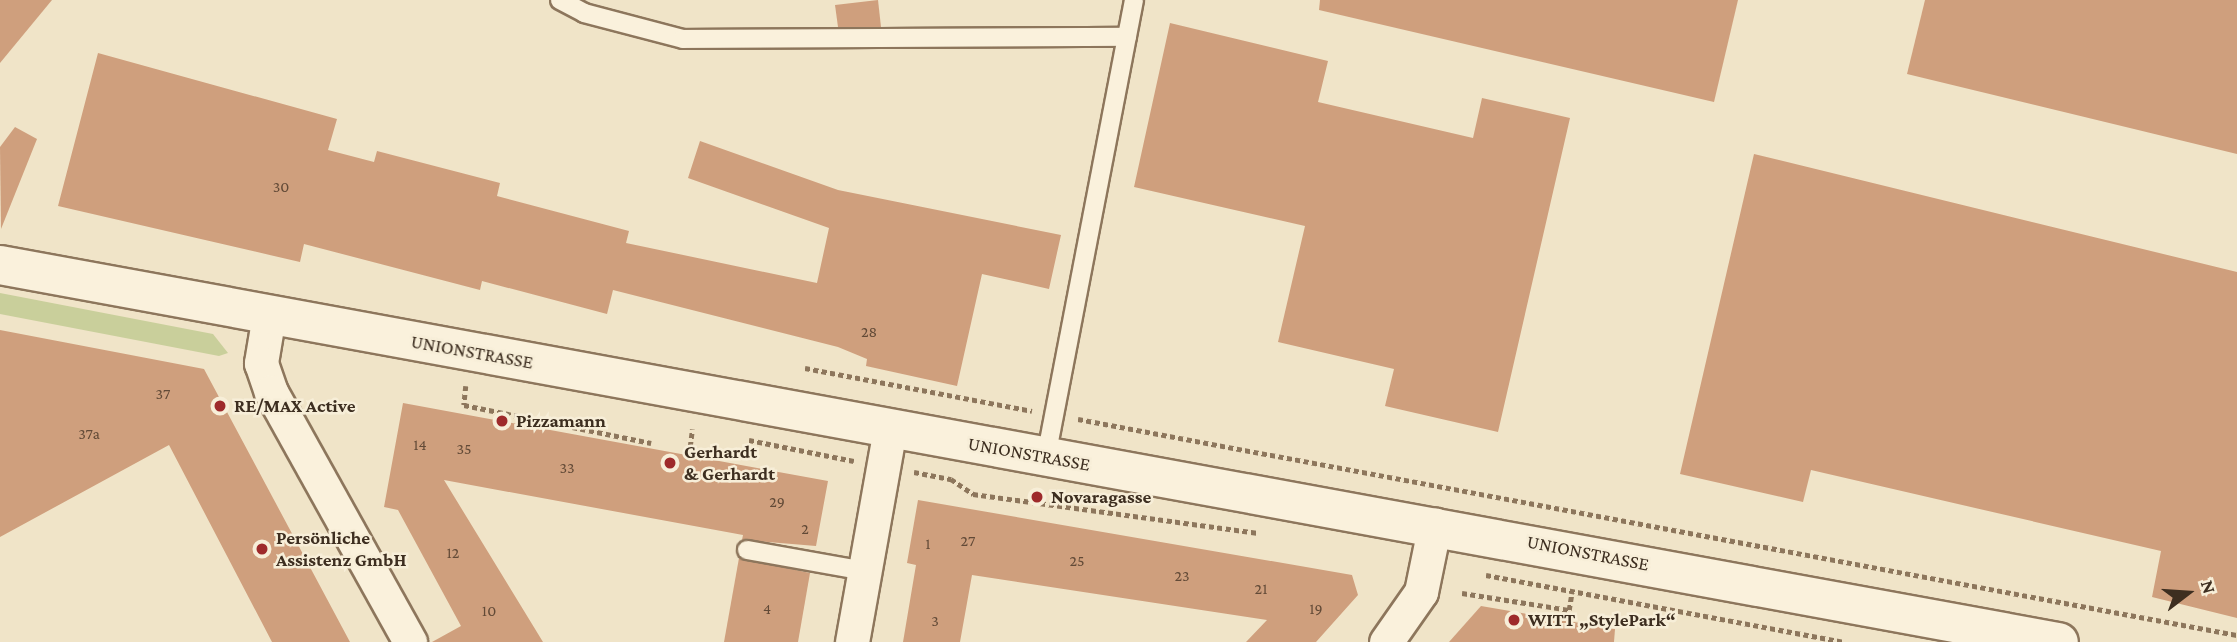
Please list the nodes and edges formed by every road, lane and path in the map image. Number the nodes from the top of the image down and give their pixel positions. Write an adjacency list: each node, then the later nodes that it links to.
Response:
1 (560, 0): 3 (lane)
2 (1134, 0): 3 (lane)
3 (1127, 37): 9 (lane)
4 (0, 265): 5 (main road, UNIONSTRASSE)
5 (269, 315): 14 (main road, UNIONSTRASSE); 32 (street)
6 (806, 368): 9 (path)
7 (453, 384): 8 (path)
8 (503, 413): 10 (path); 12 (path)
9 (1055, 415): 20 (lane); 31 (path)
10 (502, 421)
11 (680, 427): 13 (path)
12 (584, 429): 16 (path); 18 (path)
13 (692, 429): 15 (path); 19 (path)
14 (890, 429): 20 (main road, UNIONSTRASSE); 26 (street)
15 (705, 432)
16 (582, 436)
17 (744, 439): 21 (path)
18 (651, 443)
19 (689, 455)
20 (1046, 457): 23 (main road, UNIONSTRASSE)
21 (849, 460)
22 (908, 471): 24 (path)
23 (1435, 524): 30 (main road, UNIONSTRASSE); 34 (street)
24 (1262, 534)
25 (747, 550): 26 (lane)
26 (865, 571): 33 (street)
27 (1478, 574): 28 (path)
28 (1572, 592): 29 (path); 35 (path)
29 (1462, 593)
30 (1975, 634): 36 (main road, UNIONSTRASSE)
31 (2237, 635)
32 (410, 642)
33 (852, 642)
34 (1386, 642)
35 (1843, 642)
36 (2059, 642)

